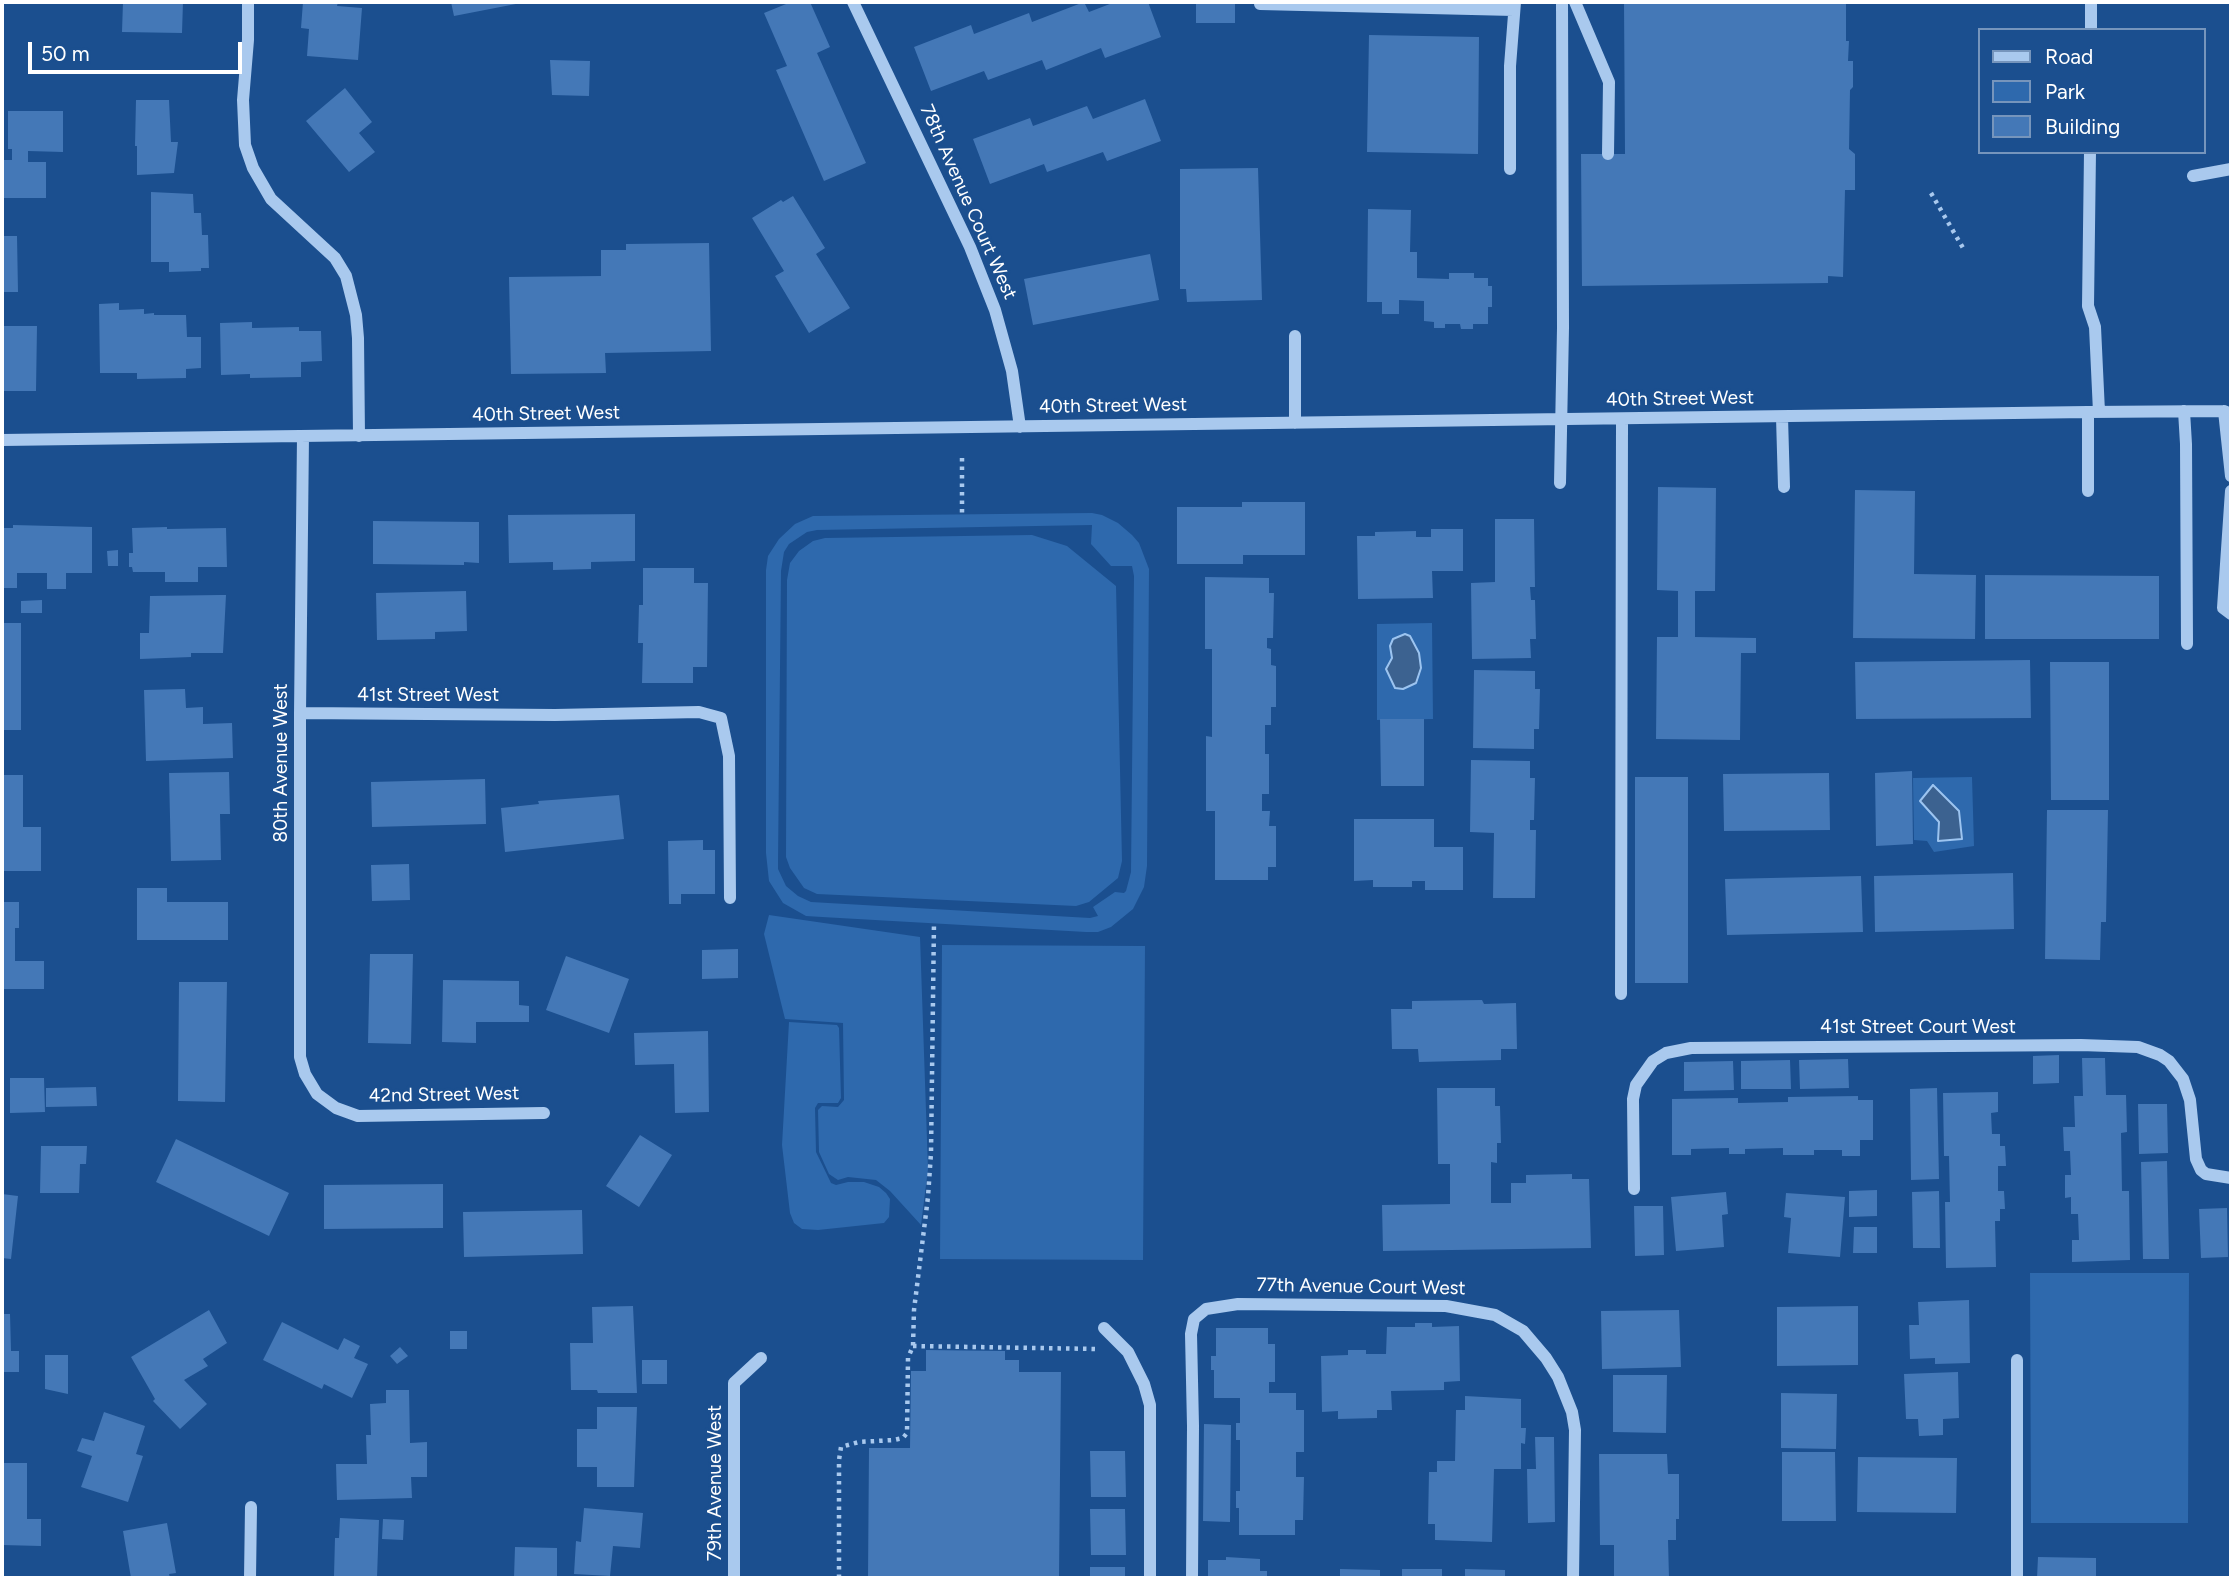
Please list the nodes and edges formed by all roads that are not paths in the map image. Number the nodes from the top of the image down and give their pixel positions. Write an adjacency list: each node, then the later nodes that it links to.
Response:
1 (248, 2): 26 (street)
2 (853, 2): 24 (street, 78th Avenue Court West)
3 (1260, 2): 7 (street)
4 (1562, 2): 21 (street)
5 (1575, 2): 11 (street)
6 (2091, 2): 10 (street)
7 (1344, 4): 8 (street)
8 (1434, 5): 9 (street)
9 (1514, 6): 13 (street)
10 (2091, 28)
11 (1608, 154)
12 (2090, 154): 19 (street)
13 (1510, 169)
14 (2231, 169): 15 (street)
15 (2193, 176)
16 (1295, 336): 23 (street)
17 (2229, 410): 18 (street, 40th Street West); 28 (street)
18 (2184, 411): 19 (street, 40th Street West); 34 (street)
19 (2093, 412): 20 (street, 40th Street West); 31 (street)
20 (1782, 417): 22 (street, 40th Street West); 30 (street)
21 (1561, 419): 22 (street, 40th Street West); 23 (street, 40th Street West); 29 (street)
22 (1622, 419): 37 (street)
23 (1295, 423): 24 (street, 40th Street West)
24 (1020, 427): 26 (street, 40th Street West)
25 (303, 436): 26 (street, 40th Street West); 27 (street, 40th Street West); 35 (street, 80th Avenue West)
26 (359, 436)
27 (2, 440)
28 (2231, 476)
29 (1560, 483)
30 (1784, 487)
31 (2088, 491)
32 (2231, 491): 33 (street)
33 (2231, 614)
34 (2187, 644)
35 (300, 713): 36 (street, 41st Street West); 38 (street, 80th Avenue West)
36 (730, 898)
37 (1621, 994)
38 (312, 1087): 39 (street, 42nd Street West)
39 (544, 1113)
40 (2231, 1178): 41 (street, 41st Street Court West)
41 (1634, 1189)
42 (1104, 1328): 48 (street)
43 (761, 1358): 47 (street, 79th Avenue West)
44 (2017, 1360): 51 (street)
45 (251, 1507): 46 (street)
46 (250, 1578)
47 (734, 1578)
48 (1150, 1578)
49 (1192, 1578): 50 (street, 77th Avenue Court West)
50 (1573, 1578)
51 (2017, 1578)

